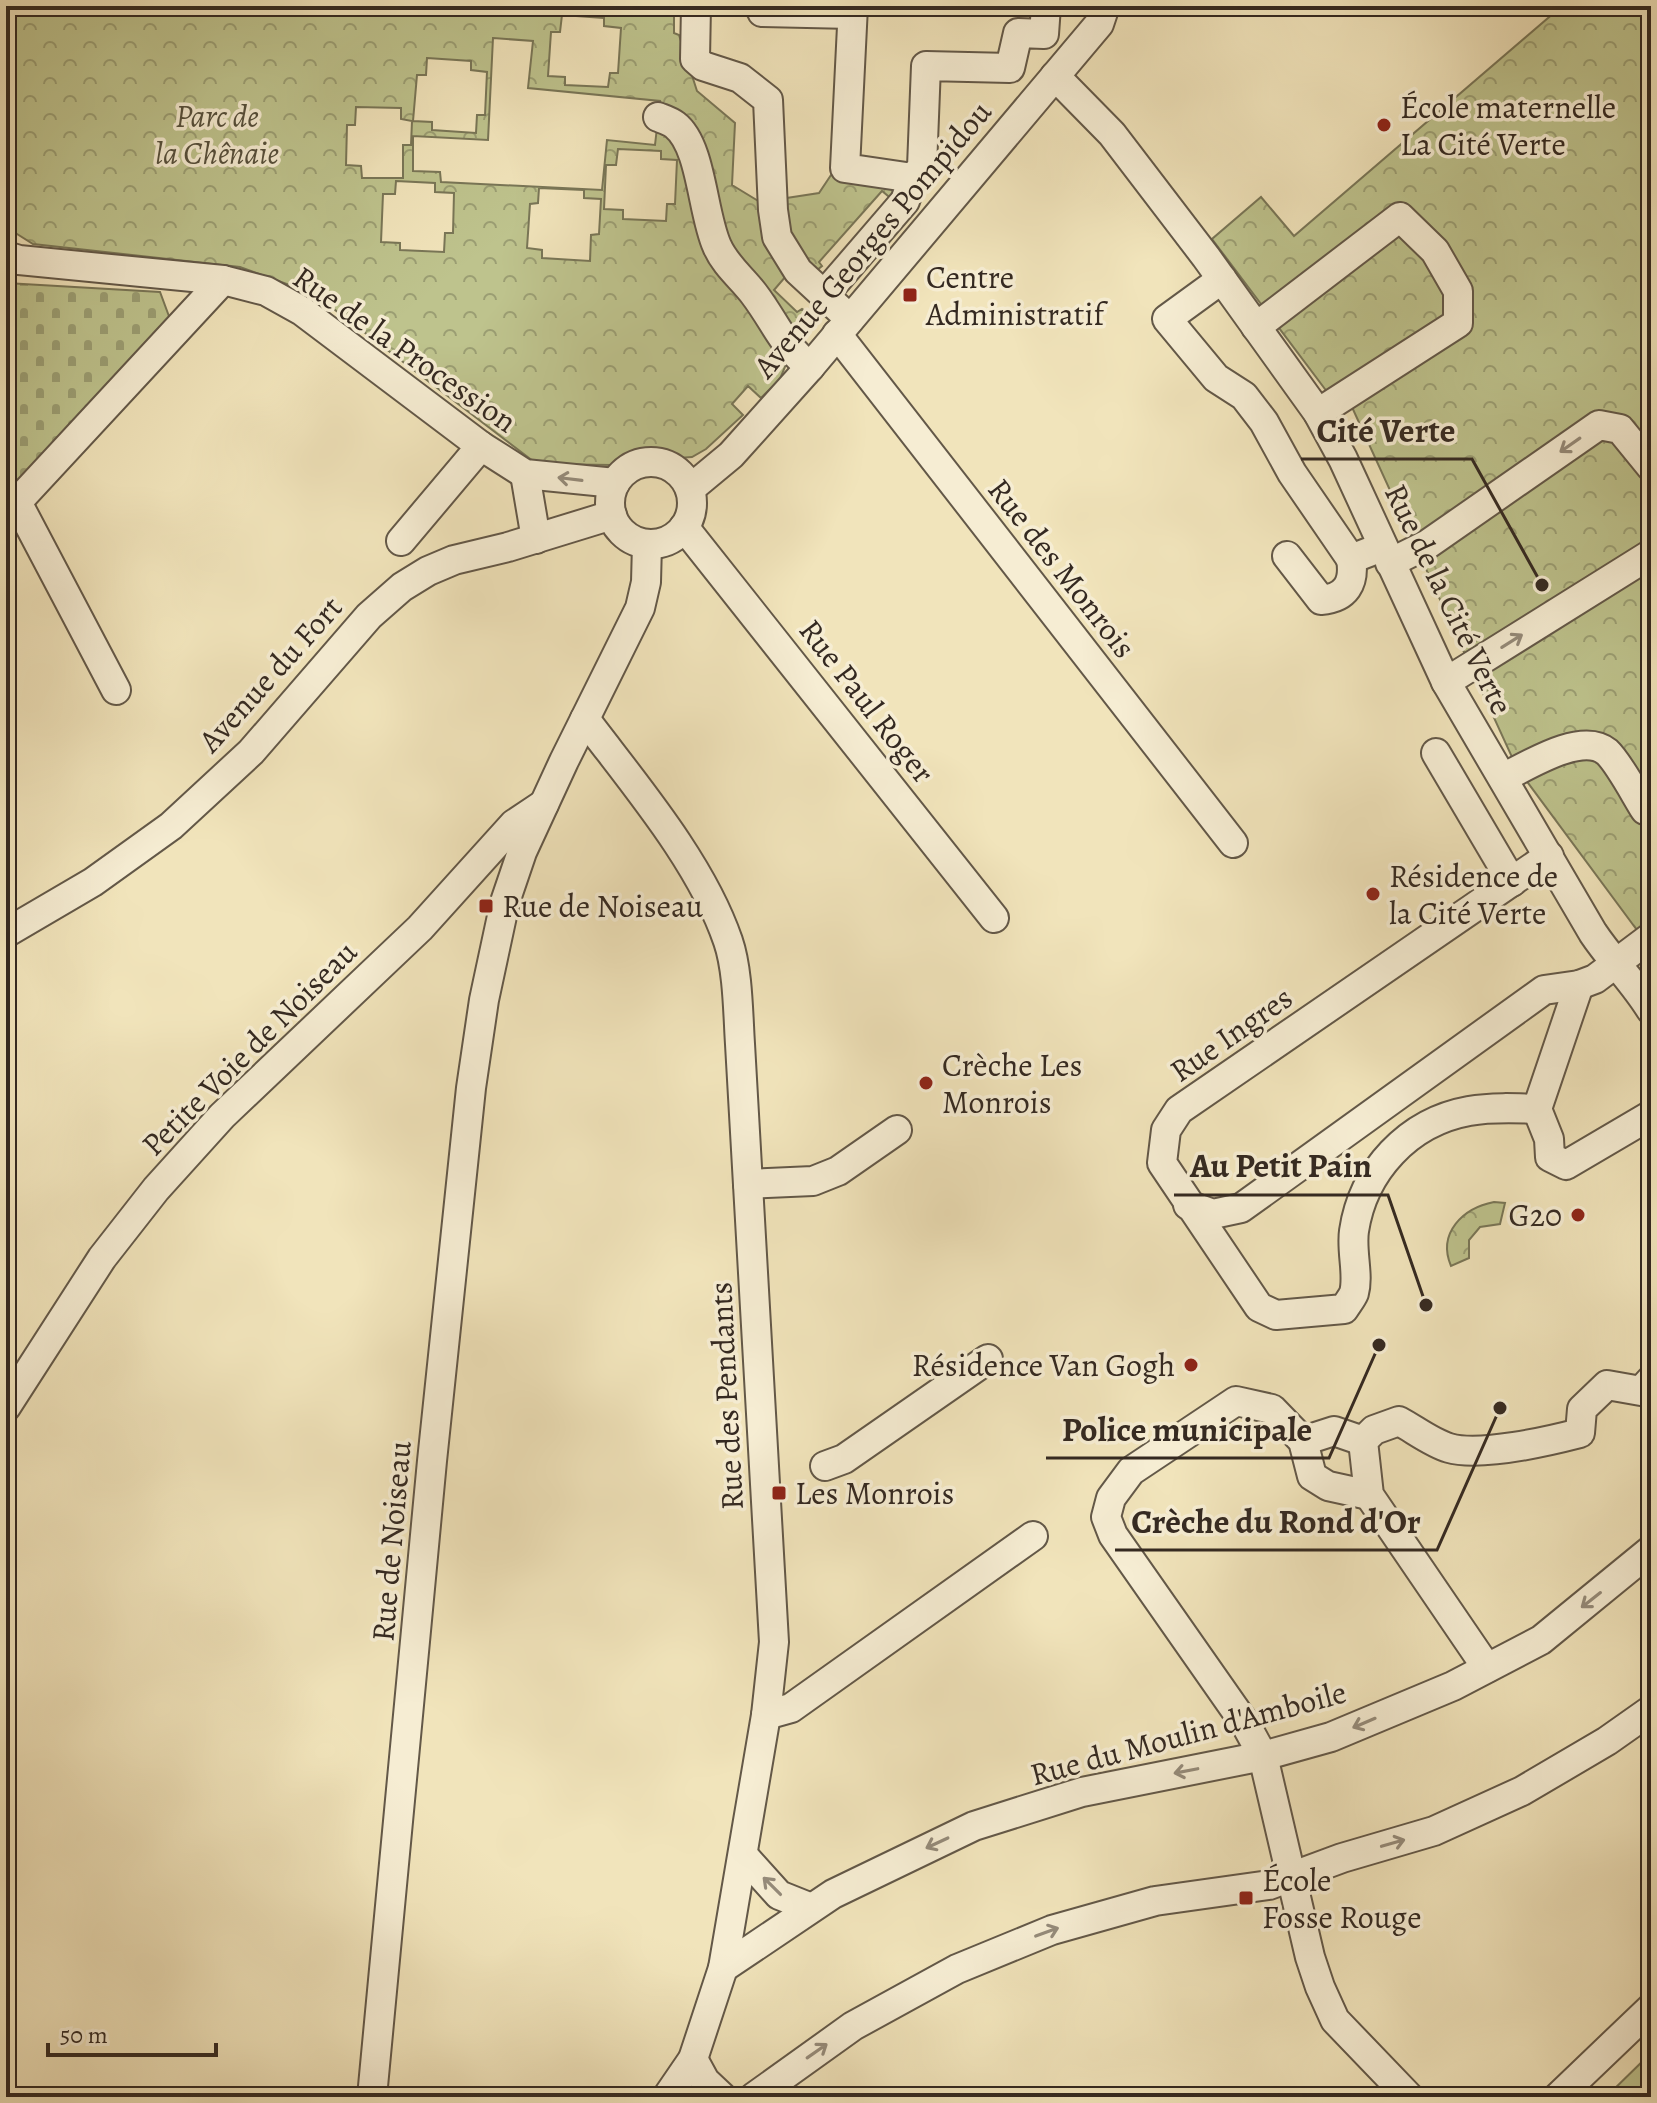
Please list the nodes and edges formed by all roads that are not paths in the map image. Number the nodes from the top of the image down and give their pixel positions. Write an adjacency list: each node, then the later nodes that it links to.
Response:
1 (696, 6): 13 (street, Rue des Monrois)
2 (763, 6): 5 (street)
3 (1046, 6): 9 (street)
4 (1123, 6): 6 (street, Avenue Georges Pompidou)
5 (852, 10): 9 (street)
6 (1102, 15): 7 (street, Avenue Georges Pompidou)
7 (1055, 76): 11 (street, Rue de la Cité Verte); 14 (street, Avenue Georges Pompidou)
8 (658, 117): 16 (street)
9 (913, 178): 13 (street)
10 (6, 256): 12 (street, Rue de la Procession)
11 (1222, 279): 15 (street, Rue de la Cité Verte); 32 (street)
12 (223, 280): 18 (street, Rue de la Procession); 23 (street)
13 (824, 295): 14 (street, Rue des Monrois)
14 (844, 326): 16 (street, Avenue Georges Pompidou); 40 (street, Rue des Monrois)
15 (1256, 327): 17 (street, Rue de la Cité Verte); 17 (street)
16 (810, 367): 22 (street, Avenue Georges Pompidou)
17 (1318, 413): 30 (street, Rue de la Cité Verte)
18 (481, 446): 20 (street, Rue de la Procession); 27 (street)
19 (1651, 467): 30 (street, one-way to 30)
20 (525, 474): 21 (street, one-way to 20); 26 (street)
21 (615, 483): 22 (street); 24 (street)
22 (690, 489): 25 (street)
23 (12, 508): 34 (street)
24 (612, 515): 26 (street, Avenue du Fort); 28 (street)
25 (684, 527): 28 (street); 43 (street, Rue Paul Roger)
26 (536, 539): 44 (street, Avenue du Fort)
27 (401, 541)
28 (647, 544): 35 (street, Rue de Noiseau)
29 (1651, 554): 33 (street, one-way to 29)
30 (1386, 555): 32 (street); 33 (street, Rue de la Cité Verte)
31 (1287, 556): 32 (street)
32 (1351, 559)
33 (1446, 682): 37 (street, Rue de la Cité Verte)
34 (116, 690)
35 (585, 719): 38 (street, Rue de Noiseau); 52 (street, Rue des Pendants)
36 (1436, 753): 42 (street)
37 (1503, 778): 39 (street); 41 (street, Rue de la Cité Verte)
38 (544, 804): 56 (street, Petite Voie de Noiseau); 73 (street, Rue de Noiseau)
39 (1645, 810)
40 (1233, 843)
41 (1549, 856): 42 (street, Rue Ingres); 46 (street, Rue de la Cité Verte)
42 (1512, 882): 53 (street, Rue Ingres)
43 (994, 918)
44 (6, 933)
45 (1651, 937): 46 (street)
46 (1614, 963): 47 (street); 48 (street, Rue de la Cité Verte)
47 (1579, 985): 49 (street); 53 (street)
48 (1651, 1010)
49 (1537, 1109): 50 (street); 53 (street, Rue Ingres)
50 (1651, 1115)
51 (897, 1130): 52 (street)
52 (748, 1184): 65 (street, Rue des Pendants)
53 (1188, 1205)
54 (988, 1359): 59 (street)
55 (1651, 1380): 58 (street)
56 (6, 1407)
57 (1303, 1441): 58 (street); 60 (street); 66 (street)
58 (1363, 1441): 60 (street)
59 (825, 1466)
60 (1369, 1495): 63 (street)
61 (1033, 1536): 65 (street)
62 (1651, 1550): 63 (street, Rue du Moulin d'Amboile, one-way to 63)
63 (1487, 1668): 66 (street, Rue du Moulin d'Amboile, one-way to 66)
64 (1651, 1710): 68 (street, one-way to 64)
65 (766, 1715): 67 (street, Rue des Pendants)
66 (1263, 1756): 68 (street); 69 (street, Rue du Moulin d'Amboile, one-way to 69)
67 (743, 1855): 69 (street, one-way to 67); 70 (street, Rue des Pendants)
68 (1293, 1878): 76 (street, one-way to 68); 77 (street)
69 (809, 1907): 70 (street, Rue du Moulin d'Amboile)
70 (723, 1968): 72 (street, Rue des Pendants)
71 (1651, 2008): 78 (street)
72 (693, 2059): 74 (street, Rue des Pendants); 75 (street)
73 (372, 2097)
74 (667, 2097)
75 (722, 2097)
76 (754, 2097)
77 (1409, 2097)
78 (1558, 2097)

